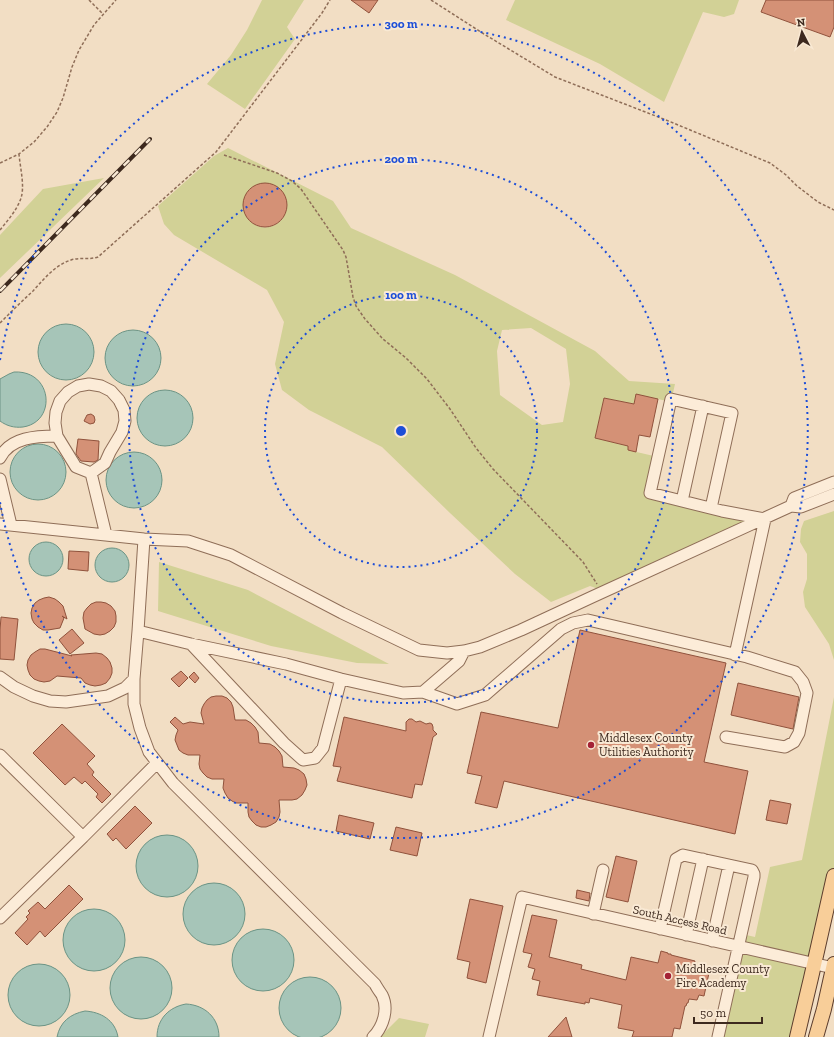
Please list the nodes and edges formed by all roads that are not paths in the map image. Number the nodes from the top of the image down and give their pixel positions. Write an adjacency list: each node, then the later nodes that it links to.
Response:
1 (703, 406): 8 (lane); 8 (lane); 10 (lane)
2 (57, 436): 3 (lane); 4 (lane); 4 (lane)
3 (0, 458)
4 (91, 473): 13 (lane)
5 (0, 479): 12 (lane)
6 (834, 482): 9 (lane)
7 (834, 494): 9 (lane)
8 (682, 501): 10 (lane)
9 (791, 506): 11 (lane)
10 (711, 508): 11 (lane)
11 (765, 519): 17 (lane); 18 (lane)
12 (5, 525): 13 (lane)
13 (106, 535): 14 (lane)
14 (144, 539): 15 (lane); 17 (lane)
15 (138, 631): 16 (lane); 20 (lane)
16 (191, 644): 21 (lane); 21 (lane)
17 (464, 651): 22 (lane)
18 (735, 655): 22 (lane); 23 (lane)
19 (0, 677): 20 (lane)
20 (134, 679): 25 (lane)
21 (341, 679): 22 (lane)
22 (423, 692)
23 (726, 737)
24 (0, 755): 26 (lane)
25 (157, 763): 26 (lane); 40 (lane)
26 (83, 837): 32 (lane)
27 (703, 860): 28 (lane); 33 (lane); 34 (lane)
28 (729, 865): 35 (lane); 36 (lane)
29 (603, 870): 31 (lane)
30 (834, 876): 37 (main road)
31 (593, 914): 33 (lane, South Access Road); 41 (lane, South Access Road)
32 (0, 918)
33 (660, 929): 34 (lane, South Access Road)
34 (686, 935): 35 (lane, South Access Road)
35 (712, 941): 36 (lane, South Access Road)
36 (739, 947): 37 (lane, South Access Road); 42 (lane)
37 (814, 964): 38 (lane, South Access Road); 43 (main road)
38 (834, 966): 39 (main road)
39 (830, 998): 44 (main road)
40 (373, 1037)
41 (489, 1037)
42 (718, 1037)
43 (797, 1037)
44 (816, 1037)

